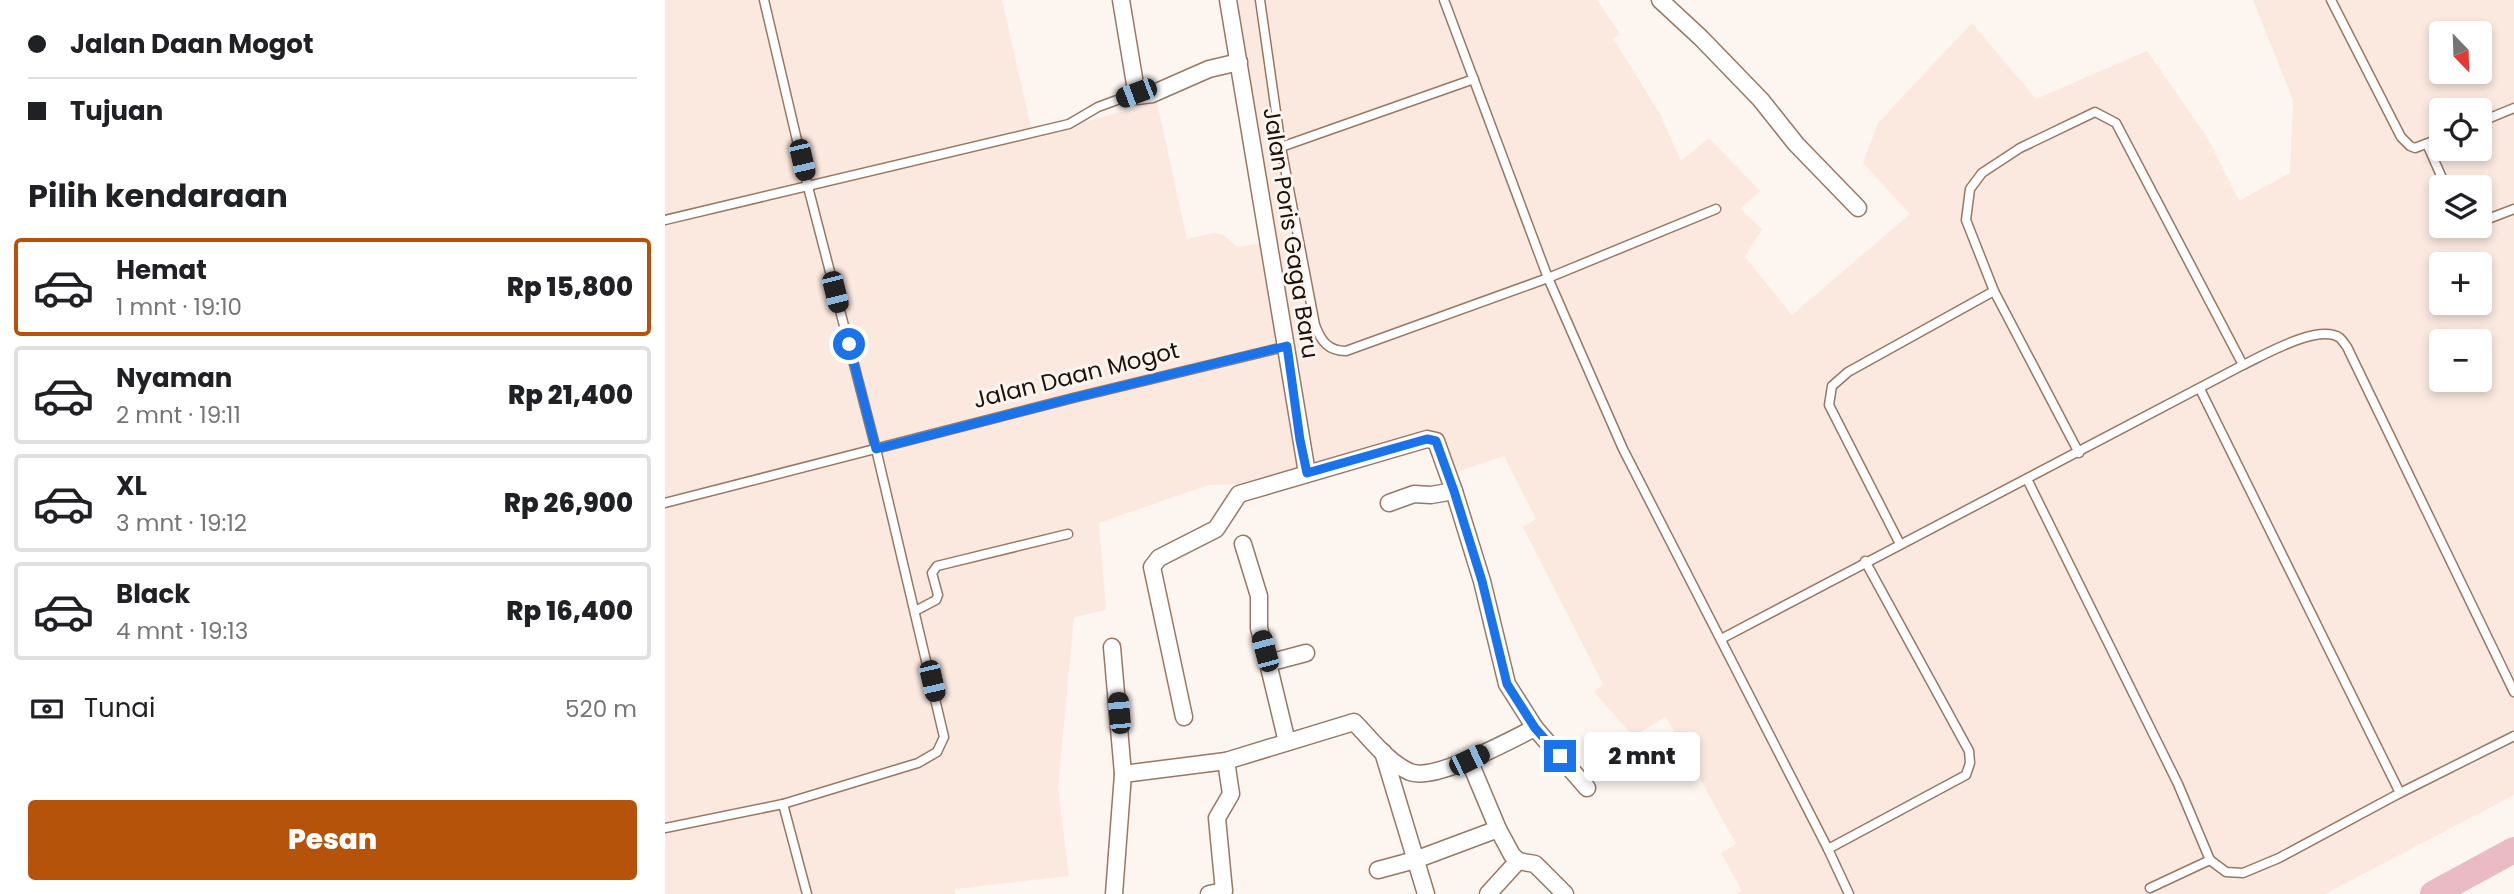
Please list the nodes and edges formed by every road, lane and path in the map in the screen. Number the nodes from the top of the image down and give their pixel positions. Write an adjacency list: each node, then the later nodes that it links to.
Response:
1 (764, 0): 16 (lane)
2 (1121, 0): 10 (street)
3 (1228, 0): 8 (street, Jalan Poris Gaga Baru)
4 (1260, 0): 14 (lane)
5 (1444, 0): 9 (lane)
6 (1660, 0): 17 (street)
7 (2331, 0): 13 (lane)
8 (1239, 62): 10 (street); 24 (street, Jalan Poris Gaga Baru)
9 (1474, 79): 14 (lane); 22 (lane)
10 (1136, 93): 16 (lane)
11 (2514, 108): 12 (lane)
12 (2492, 117)
13 (2427, 144): 15 (lane)
14 (1281, 147): 22 (lane)
15 (2441, 175)
16 (808, 187): 21 (lane); 27 (lane)
17 (1858, 208)
18 (1716, 209): 22 (lane)
19 (2514, 209): 20 (lane)
20 (2492, 217)
21 (665, 220)
22 (1548, 278): 39 (lane)
23 (1994, 291): 25 (lane); 28 (lane); 36 (lane)
24 (1287, 346): 27 (lane, Jalan Daan Mogot); 29 (street, Jalan Poris Gaga Baru)
25 (2243, 365): 26 (lane); 43 (lane)
26 (2200, 389): 28 (lane); 53 (lane)
27 (876, 449): 32 (lane, Jalan Daan Mogot); 38 (lane)
28 (2079, 453): 30 (lane)
29 (1307, 473): 31 (street); 44 (street)
30 (2027, 479): 36 (lane); 59 (lane)
31 (1454, 491): 33 (street); 45 (street)
32 (665, 503)
33 (1389, 503)
34 (1068, 534): 38 (lane)
35 (1243, 544): 42 (street)
36 (1900, 544): 37 (lane)
37 (1865, 561): 39 (lane); 57 (lane)
38 (915, 611): 54 (lane)
39 (1721, 639): 57 (lane)
40 (1112, 647): 51 (street)
41 (1306, 653): 42 (street)
42 (1268, 663): 47 (street)
43 (2514, 692)
44 (1184, 718)
45 (1535, 728): 49 (street); 52 (street)
46 (2514, 736): 53 (lane)
47 (1287, 742): 48 (street); 50 (street)
48 (1383, 752): 49 (street); 58 (street)
49 (1469, 760): 56 (street)
50 (1227, 761): 51 (street); 65 (street)
51 (1123, 774): 64 (street)
52 (1587, 788)
53 (2400, 793): 59 (lane)
54 (783, 804): 55 (lane); 63 (lane)
55 (665, 828)
56 (1498, 829): 58 (street); 60 (street)
57 (1828, 849): 69 (lane)
58 (1415, 860): 61 (street); 66 (street)
59 (2210, 860): 62 (lane)
60 (1518, 861): 67 (street); 68 (street)
61 (1378, 870)
62 (2150, 888)
63 (807, 894)
64 (1114, 894)
65 (1209, 894)
66 (1426, 894)
67 (1488, 894)
68 (1565, 894)
69 (1849, 894)

